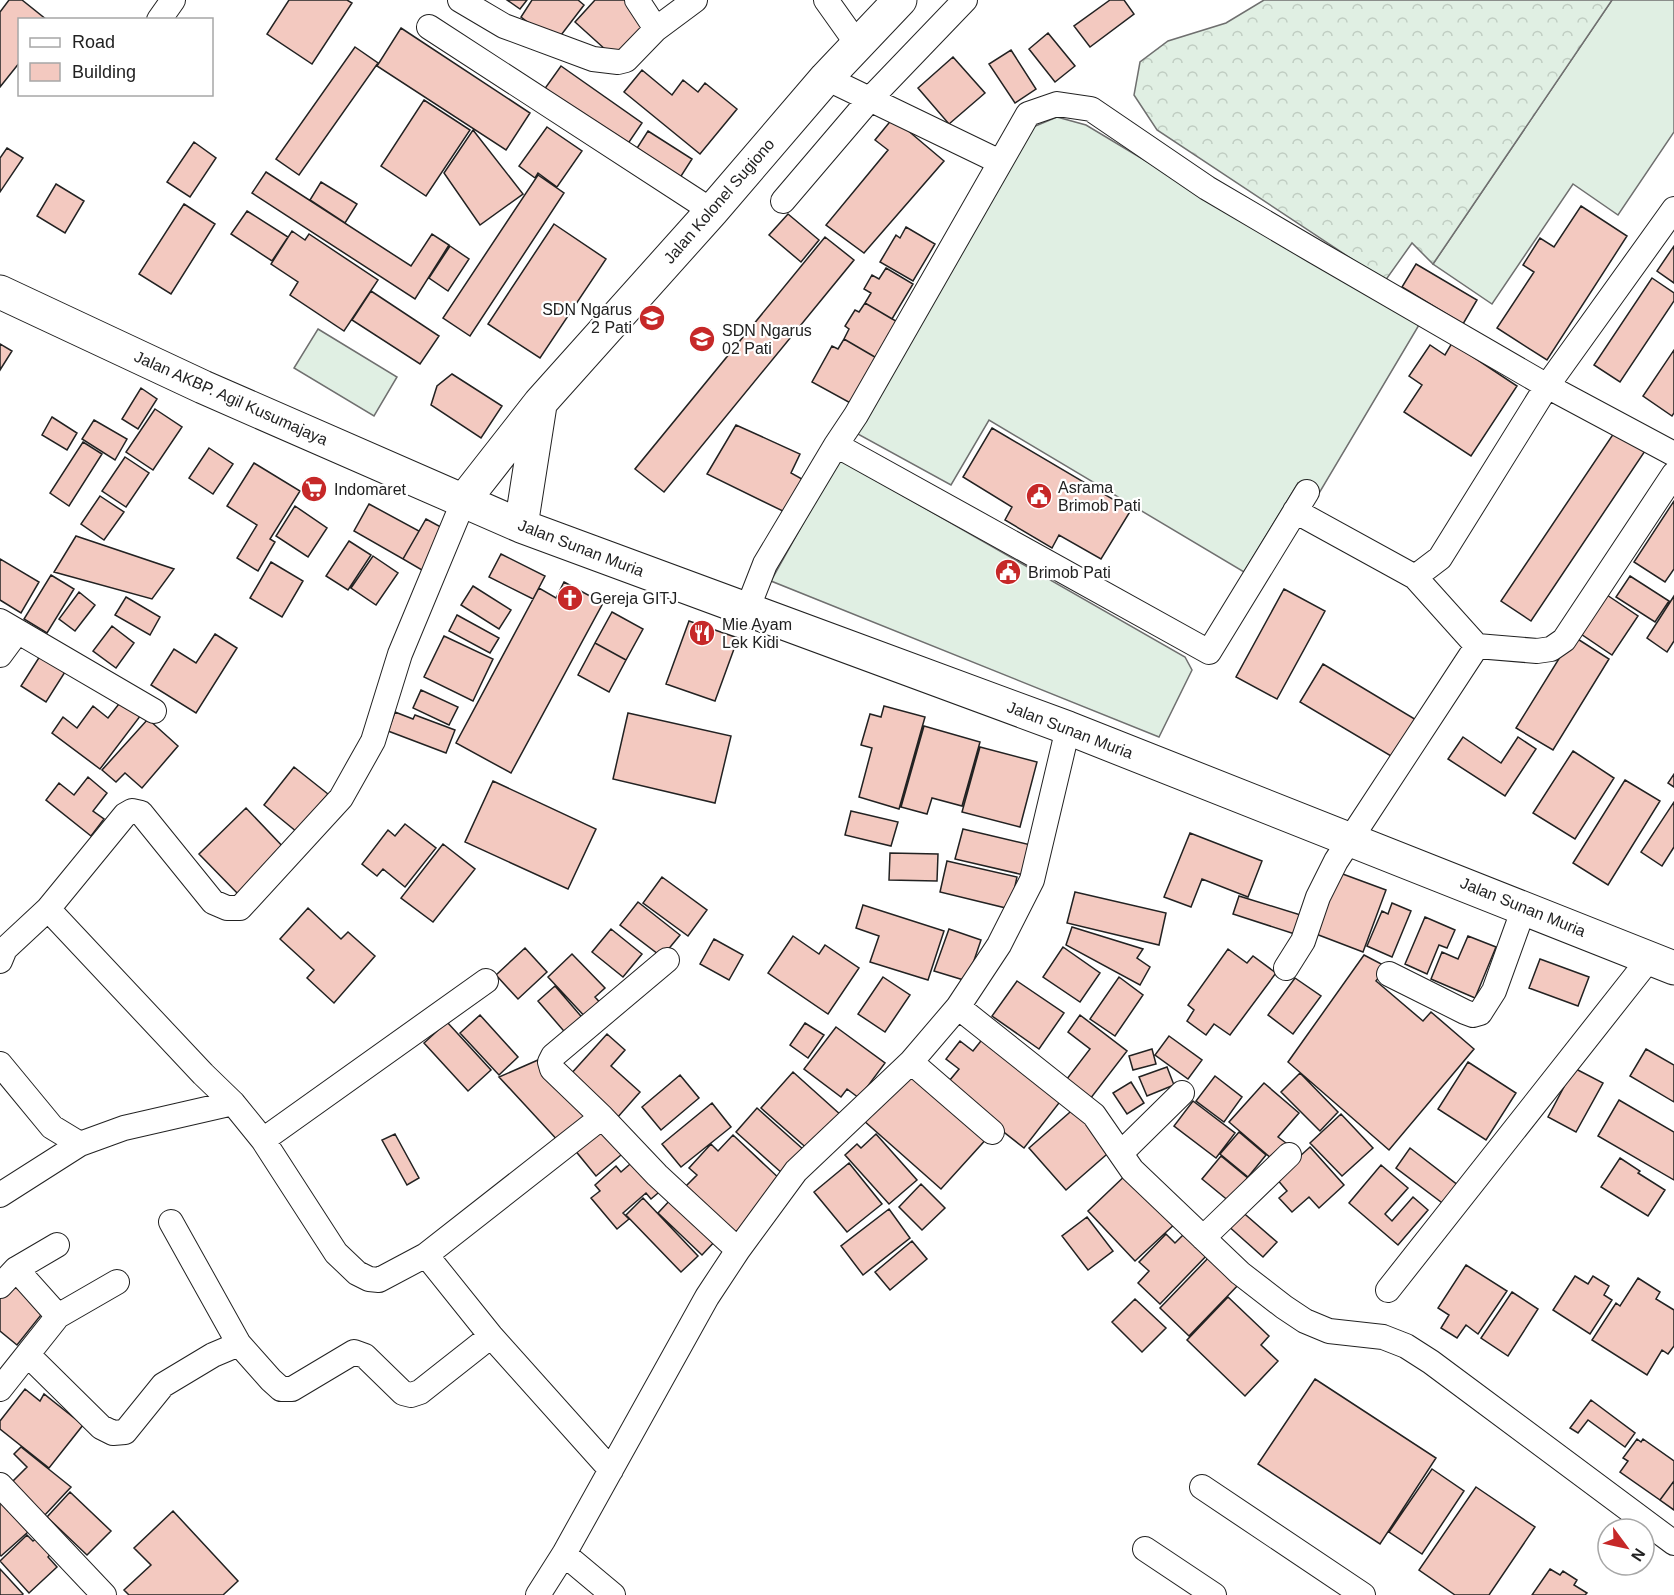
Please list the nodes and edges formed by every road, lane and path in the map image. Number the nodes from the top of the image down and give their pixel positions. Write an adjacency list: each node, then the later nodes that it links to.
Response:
1 (173, 0): 8 (street)
2 (460, 0): 10 (street)
3 (636, 0): 10 (street)
4 (695, 0): 10 (street)
5 (826, 0): 11 (street)
6 (900, 0): 11 (main road, Jalan Kolonel Sugiono)
7 (965, 0): 13 (street)
8 (160, 18)
9 (429, 27): 16 (street)
10 (656, 29)
11 (858, 45): 12 (main road, Jalan Kolonel Sugiono)
12 (826, 78): 13 (street); 16 (main road, Jalan Kolonel Sugiono)
13 (870, 99): 14 (street); 15 (street)
14 (1000, 162): 19 (street); 21 (street)
15 (783, 201)
16 (712, 210): 20 (main road, Jalan Kolonel Sugiono)
17 (1674, 210): 19 (street)
18 (0, 292): 24 (main road, Jalan AKBP. Agil Kusumajaya)
19 (1547, 386): 22 (street); 26 (street)
20 (540, 403): 24 (main road, Jalan Kolonel Sugiono); 25 (main road)
21 (836, 445): 26 (street); 27 (street)
22 (1674, 454)
23 (1674, 474): 29 (street)
24 (464, 500): 25 (main road, Jalan Sunan Muria); 35 (street)
25 (521, 526): 27 (main road, Jalan Sunan Muria)
26 (1415, 577): 29 (street)
27 (747, 610): 32 (main road, Jalan Sunan Muria)
28 (9, 626): 30 (street); 31 (street)
29 (1477, 646): 33 (street)
30 (0, 655)
31 (154, 711)
32 (1068, 728): 33 (main road, Jalan Sunan Muria); 42 (street)
33 (1352, 839): 34 (main road, Jalan Sunan Muria); 39 (street)
34 (1524, 908): 38 (main road, Jalan Sunan Muria); 40 (street)
35 (48, 909): 36 (street); 46 (street)
36 (2, 951)
37 (667, 960): 47 (street)
38 (1662, 963): 61 (street)
39 (1286, 968)
40 (1389, 974)
41 (486, 981): 49 (street)
42 (958, 1007): 43 (street); 51 (street)
43 (911, 1062): 48 (street); 57 (street)
44 (0, 1064): 50 (street)
45 (1182, 1092): 51 (street)
46 (233, 1103): 49 (street); 50 (street)
47 (602, 1117): 57 (street); 58 (street)
48 (992, 1132)
49 (263, 1140): 58 (street)
50 (80, 1144): 53 (street)
51 (1121, 1153): 55 (street)
52 (1289, 1155): 55 (street)
53 (0, 1195)
54 (171, 1222): 64 (street)
55 (1203, 1238): 70 (street)
56 (57, 1245): 59 (street)
57 (738, 1250): 67 (street)
58 (426, 1256): 63 (street)
59 (8, 1277): 62 (street)
60 (117, 1282): 62 (street)
61 (1388, 1290)
62 (58, 1316): 65 (street)
63 (491, 1336): 64 (street); 67 (street)
64 (239, 1344): 65 (street)
65 (28, 1355): 66 (street)
66 (0, 1389)
67 (611, 1470): 72 (street)
68 (0, 1485): 73 (street)
69 (1202, 1487): 77 (street)
70 (1674, 1543)
71 (1145, 1549): 76 (street)
72 (564, 1554): 74 (street); 75 (street)
73 (104, 1595)
74 (538, 1595)
75 (613, 1595)
76 (1214, 1595)
77 (1363, 1595)

